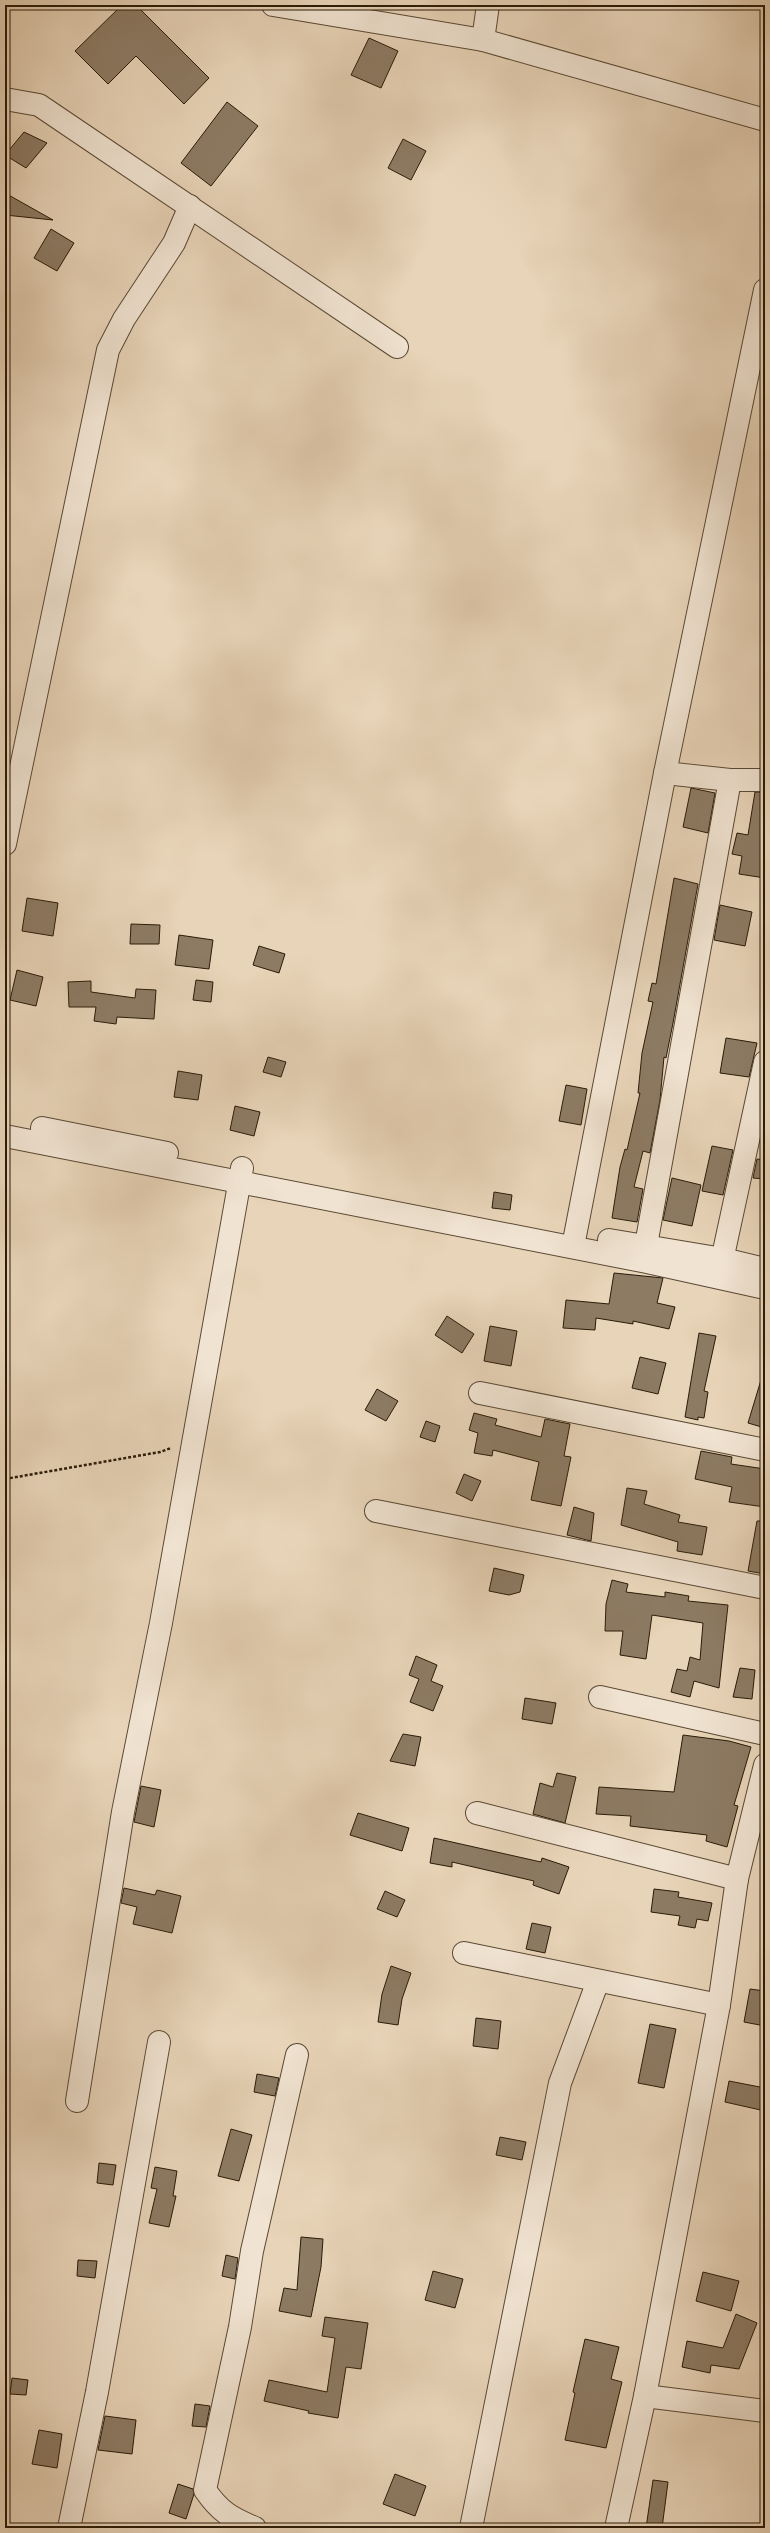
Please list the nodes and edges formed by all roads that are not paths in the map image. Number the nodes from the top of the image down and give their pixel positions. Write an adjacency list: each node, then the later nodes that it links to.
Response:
1 (273, 5): 3 (street)
2 (488, 5): 3 (street)
3 (483, 40): 5 (street)
4 (5, 99): 6 (street)
5 (765, 120)
6 (190, 206): 8 (street); 12 (street)
7 (765, 290): 9 (street)
8 (397, 347)
9 (665, 773): 10 (street); 17 (street)
10 (730, 780): 11 (street); 18 (street)
11 (765, 780)
12 (5, 844)
13 (765, 1062): 19 (street)
14 (5, 1121): 16 (street)
15 (5, 1136): 16 (street)
16 (240, 1176): 17 (street); 19 (street); 36 (street)
17 (575, 1236): 18 (street)
18 (646, 1245): 19 (street)
19 (721, 1269): 20 (street); 21 (street)
20 (765, 1269)
21 (765, 1288)
22 (480, 1393): 23 (street)
23 (765, 1450)
24 (376, 1511): 25 (street)
25 (765, 1588)
26 (600, 1697): 27 (street)
27 (765, 1734)
28 (765, 1765): 30 (street)
29 (477, 1813): 30 (street)
30 (736, 1879): 33 (street)
31 (464, 1953): 32 (street)
32 (598, 1981): 33 (street); 41 (street)
33 (719, 2005): 37 (street)
34 (159, 2042): 39 (street)
35 (297, 2055): 40 (street)
36 (77, 2101)
37 (645, 2396): 38 (street); 42 (street)
38 (765, 2411)
39 (69, 2528)
40 (255, 2528)
41 (471, 2528)
42 (616, 2528)

